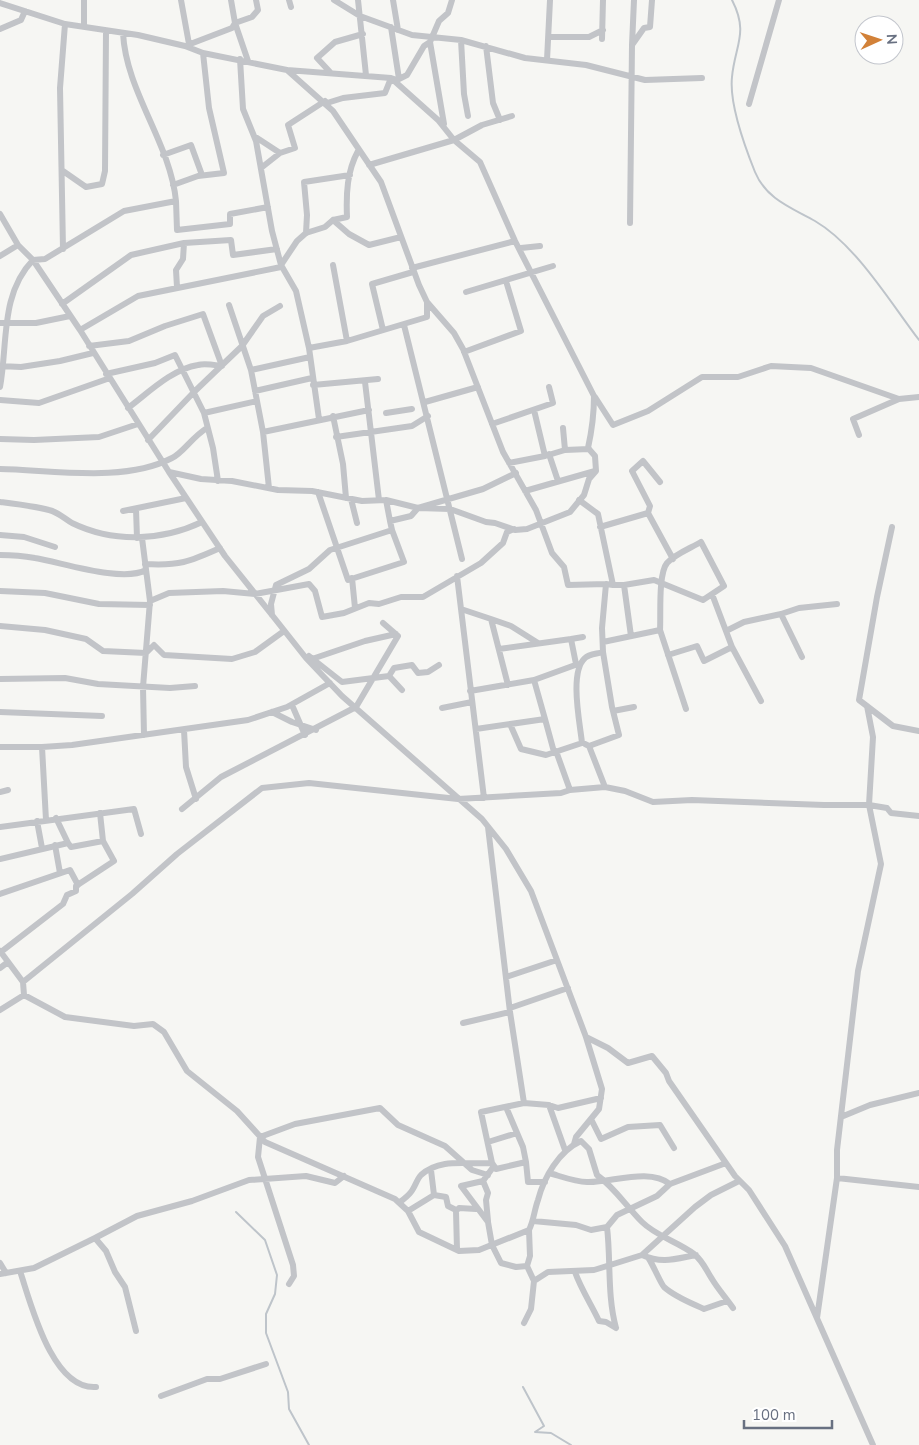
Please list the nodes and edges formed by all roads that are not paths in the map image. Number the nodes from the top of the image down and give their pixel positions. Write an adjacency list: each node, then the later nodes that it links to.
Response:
1 (84, 0): 19 (street)
2 (181, 0): 31 (street)
3 (231, 0): 17 (street)
4 (256, 0): 17 (street)
5 (334, 0): 16 (street)
6 (358, 0): 16 (street)
7 (393, 0): 22 (street)
8 (452, 0): 29 (street)
9 (550, 0): 27 (street)
10 (603, 0): 23 (street)
11 (634, 0): 32 (street)
12 (652, 0): 32 (street)
13 (778, 0): 46 (street)
14 (2, 2): 15 (street)
15 (25, 11): 18 (street); 21 (street)
16 (360, 16): 20 (street); 26 (street)
17 (235, 22): 31 (street); 37 (street)
18 (65, 24): 19 (street); 58 (street)
19 (84, 26): 24 (street)
20 (391, 27): 22 (street); 44 (street)
21 (0, 29)
22 (398, 30): 29 (street)
23 (602, 30): 27 (street); 28 (street)
24 (106, 31): 25 (street); 58 (street)
25 (123, 33): 31 (street); 55 (street)
26 (363, 34): 39 (street); 40 (street)
27 (549, 37): 36 (street)
28 (602, 39)
29 (430, 40): 30 (street); 44 (street); 50 (street)
30 (462, 40): 33 (street); 47 (street)
31 (187, 45): 34 (street)
32 (632, 45): 41 (street)
33 (486, 46): 36 (street); 49 (street)
34 (203, 53): 35 (street); 60 (street)
35 (240, 59): 37 (street); 51 (street)
36 (547, 60): 41 (street)
37 (248, 61): 38 (street)
38 (286, 70): 39 (street); 45 (street)
39 (330, 72): 40 (street)
40 (366, 75): 42 (street)
41 (630, 76): 43 (street); 66 (street)
42 (391, 78): 44 (street); 45 (street); 50 (street)
43 (702, 78)
44 (399, 79)
45 (326, 102): 53 (street); 54 (street)
46 (749, 104)
47 (468, 116)
48 (512, 116): 49 (street)
49 (500, 120): 52 (street)
50 (446, 130): 52 (street)
51 (254, 136): 54 (street); 57 (street)
52 (454, 140): 56 (street); 70 (street)
53 (358, 151): 56 (street); 59 (street)
54 (280, 153): 57 (street)
55 (163, 155): 60 (street); 61 (street)
56 (369, 165): 69 (street)
57 (261, 168): 63 (street)
58 (63, 171): 75 (street)
59 (350, 175): 65 (street); 68 (street)
60 (202, 176): 61 (street)
61 (173, 185): 62 (street)
62 (176, 201): 63 (street); 75 (street)
63 (268, 206): 76 (street)
64 (0, 214): 67 (street)
65 (332, 220): 68 (street); 69 (street)
66 (630, 223)
67 (3, 225): 72 (street)
68 (306, 233): 80 (street)
69 (401, 237): 82 (street)
70 (515, 241): 74 (street); 82 (street)
71 (184, 243): 76 (street); 85 (street); 88 (street)
72 (18, 245): 77 (street); 78 (street)
73 (540, 246): 74 (street)
74 (521, 248): 83 (street)
75 (64, 249): 78 (street)
76 (277, 249): 80 (street)
77 (0, 256)
78 (33, 260): 88 (street); 92 (street)
79 (333, 265): 96 (street)
80 (281, 266): 85 (street); 98 (street)
81 (553, 266): 83 (street)
82 (413, 270): 87 (street); 95 (street)
83 (531, 271): 84 (street); 115 (street)
84 (506, 281): 86 (street); 100 (street)
85 (177, 287): 94 (street)
86 (466, 292)
87 (427, 302): 93 (street); 100 (street)
88 (62, 304): 91 (street)
89 (229, 306): 97 (street)
90 (280, 306): 97 (street)
91 (70, 316): 92 (street); 94 (street)
92 (3, 323): 102 (street)
93 (404, 325): 95 (street); 120 (street)
94 (80, 330): 99 (street)
95 (384, 330): 96 (street)
96 (348, 341): 98 (street)
97 (242, 346): 103 (street); 104 (street)
98 (309, 348): 101 (street)
99 (91, 350): 102 (street); 103 (street); 106 (street)
100 (464, 352): 111 (street)
101 (310, 357): 104 (street); 108 (street)
102 (1, 366): 110 (street)
103 (222, 366): 105 (street); 114 (street)
104 (251, 370): 113 (street)
105 (183, 371): 106 (street); 114 (street); 121 (street)
106 (108, 376): 118 (street); 121 (street)
107 (378, 379): 109 (street)
108 (313, 382): 109 (street); 113 (street); 129 (street)
109 (365, 382): 123 (street)
110 (0, 387)
111 (478, 387): 120 (street); 131 (street)
112 (549, 387): 124 (street)
113 (255, 391): 119 (street)
114 (194, 392): 125 (street); 139 (street)
115 (594, 396): 117 (street); 141 (street)
116 (919, 397): 117 (street)
117 (899, 399): 136 (street)
118 (0, 400)
119 (257, 401): 125 (street); 134 (street)
120 (424, 402): 128 (street)
121 (128, 408): 130 (street)
122 (412, 409): 126 (street)
123 (369, 410): 127 (street); 135 (street)
124 (534, 410): 131 (street); 142 (street)
125 (204, 413): 132 (street)
126 (386, 413)
127 (333, 416): 129 (street); 137 (street)
128 (428, 416): 135 (street); 157 (street)
129 (318, 419): 134 (street)
130 (138, 424): 138 (street); 139 (street)
131 (492, 424): 144 (street)
132 (207, 428): 143 (street); 149 (street)
133 (563, 428): 140 (street)
134 (263, 432): 152 (street)
135 (372, 432): 137 (street); 158 (street)
136 (860, 435)
137 (336, 437): 156 (street)
138 (0, 439)
139 (148, 440): 143 (street)
140 (565, 450): 141 (street); 142 (street)
141 (589, 450): 146 (street)
142 (547, 455): 144 (street); 150 (street)
143 (163, 462): 145 (street); 147 (street)
144 (509, 464): 148 (street)
145 (0, 469)
146 (596, 471): 150 (street); 159 (street)
147 (169, 472): 149 (street); 155 (street)
148 (516, 473): 153 (street); 157 (street)
149 (218, 481): 152 (street)
150 (558, 481): 153 (street)
151 (660, 482): 165 (street)
152 (270, 488): 154 (street)
153 (525, 491): 168 (street)
154 (318, 492): 156 (street); 178 (street)
155 (186, 498): 162 (street); 167 (street)
156 (348, 498): 158 (street); 169 (street)
157 (447, 499): 161 (street); 163 (street)
158 (383, 500): 161 (street); 166 (street)
159 (579, 500): 168 (street); 171 (street)
160 (0, 502): 175 (street)
161 (418, 508): 163 (street); 166 (street)
162 (136, 509): 164 (street); 175 (street)
163 (450, 509): 172 (street); 180 (street)
164 (123, 511)
165 (648, 513): 171 (street); 181 (street)
166 (390, 521): 173 (street)
167 (202, 522): 175 (street); 177 (street)
168 (540, 522): 172 (street); 186 (street)
169 (357, 523)
170 (892, 527): 234 (street)
171 (600, 528): 187 (street)
172 (514, 529): 183 (street)
173 (392, 530): 178 (street); 184 (street)
174 (0, 535): 176 (street)
175 (139, 538): 182 (street)
176 (55, 547)
177 (220, 548): 182 (street); 191 (street)
178 (336, 549): 184 (street); 189 (street)
179 (0, 555): 182 (street)
180 (462, 558)
181 (673, 559): 185 (street); 192 (street)
182 (145, 567): 193 (street)
183 (457, 576): 195 (street); 196 (street)
184 (352, 578): 195 (street)
185 (662, 583): 188 (street); 192 (street); 202 (street)
186 (606, 584): 187 (street); 210 (street)
187 (614, 585): 188 (street)
188 (624, 585): 206 (street)
189 (274, 590): 191 (street); 195 (street); 198 (street)
190 (0, 591): 193 (street)
191 (255, 594): 193 (street); 198 (street)
192 (712, 594): 204 (street)
193 (150, 603): 215 (street)
194 (837, 604): 197 (street)
195 (355, 608)
196 (461, 609): 199 (street); 230 (street)
197 (782, 614): 204 (street); 217 (street)
198 (272, 616): 203 (street)
199 (491, 619): 211 (street); 213 (street)
200 (383, 623): 205 (street)
201 (0, 626): 215 (street)
202 (660, 630): 206 (street); 216 (street)
203 (284, 631): 208 (street); 215 (street)
204 (726, 631): 212 (street)
205 (396, 634): 218 (street); 222 (street)
206 (631, 636): 210 (street)
207 (584, 637): 209 (street)
208 (290, 638): 218 (street); 225 (street)
209 (571, 638): 211 (street); 219 (street)
210 (602, 642): 214 (street)
211 (538, 643): 213 (street)
212 (732, 647): 216 (street); 231 (street)
213 (499, 648): 226 (street)
214 (603, 652): 219 (street); 239 (street)
215 (146, 653): 228 (street)
216 (668, 655): 238 (street)
217 (802, 657)
218 (312, 659): 222 (street)
219 (578, 664): 224 (street); 252 (street)
220 (439, 665): 221 (street)
221 (389, 676): 222 (street); 229 (street)
222 (375, 678): 236 (street)
223 (0, 679): 228 (street)
224 (534, 680): 226 (street); 243 (street)
225 (330, 683): 233 (street); 236 (street)
226 (508, 684): 230 (street)
227 (194, 686): 228 (street)
228 (143, 687): 250 (street)
229 (402, 690)
230 (470, 691): 232 (street)
231 (760, 701)
232 (472, 702): 237 (street); 246 (street)
233 (292, 704): 241 (street); 244 (street)
234 (867, 706): 249 (street); 264 (street)
235 (634, 707): 239 (street)
236 (356, 708): 248 (street); 263 (street)
237 (442, 708)
238 (686, 709)
239 (613, 711): 253 (street)
240 (0, 712): 242 (street)
241 (272, 712): 244 (street); 247 (street)
242 (102, 716)
243 (545, 720): 245 (street); 256 (street)
244 (300, 723): 248 (street); 251 (street)
245 (510, 724): 246 (street); 256 (street)
246 (476, 729): 261 (street)
247 (184, 730): 250 (street); 262 (street)
248 (316, 730): 251 (street)
249 (919, 731)
250 (144, 735): 255 (street)
251 (305, 735): 262 (street)
252 (582, 743): 253 (street); 256 (street)
253 (589, 746): 257 (street)
254 (0, 747): 255 (street)
255 (42, 747): 269 (street)
256 (555, 752): 259 (street)
257 (605, 787): 259 (street); 264 (street)
258 (8, 790): 260 (street)
259 (570, 790): 261 (street)
260 (0, 792)
261 (484, 798): 263 (street)
262 (196, 799): 265 (street)
263 (458, 799): 272 (street); 287 (street)
264 (869, 804): 267 (street); 299 (street)
265 (182, 809)
266 (100, 813): 268 (street); 273 (street); 274 (street)
267 (919, 816)
268 (56, 818): 269 (street); 275 (street)
269 (46, 820): 270 (street)
270 (37, 821): 271 (street); 277 (street)
271 (0, 827)
272 (488, 827): 283 (street); 286 (street)
273 (141, 834)
274 (103, 841): 275 (street); 280 (street)
275 (68, 843): 276 (street)
276 (55, 845): 277 (street); 279 (street)
277 (42, 848): 278 (street)
278 (0, 859)
279 (60, 874): 280 (street); 281 (street)
280 (78, 885): 282 (street)
281 (0, 894)
282 (0, 952): 284 (street)
283 (557, 960): 286 (street); 288 (street)
284 (8, 962): 285 (street); 287 (street)
285 (0, 968)
286 (506, 977): 291 (street)
287 (23, 982): 289 (street)
288 (568, 988): 291 (street); 293 (street)
289 (24, 995): 290 (street); 302 (street)
290 (0, 1010)
291 (510, 1010): 292 (street); 296 (street)
292 (463, 1023)
293 (586, 1037): 295 (street); 309 (street)
294 (919, 1093): 299 (street)
295 (601, 1098): 297 (street); 300 (street)
296 (524, 1103): 297 (street); 298 (street)
297 (549, 1105): 306 (street)
298 (506, 1107): 301 (street); 303 (street)
299 (841, 1117): 316 (street)
300 (592, 1121): 304 (street); 305 (street)
301 (517, 1132): 303 (street); 308 (street)
302 (260, 1137): 307 (street); 313 (street); 314 (street)
303 (488, 1142): 310 (street)
304 (574, 1144): 306 (street); 317 (street)
305 (674, 1148)
306 (565, 1150): 312 (street)
307 (462, 1162): 310 (street); 311 (street); 315 (street)
308 (526, 1162): 310 (street); 319 (street)
309 (726, 1163): 318 (street); 320 (street)
310 (493, 1164): 315 (street)
311 (430, 1170): 322 (street); 323 (street)
312 (549, 1173): 317 (street); 319 (street)
313 (344, 1176): 314 (street); 323 (street)
314 (264, 1178): 333 (street); 345 (street)
315 (485, 1178): 325 (street); 329 (street)
316 (837, 1178): 321 (street); 348 (street)
317 (606, 1180): 320 (street); 324 (street)
318 (739, 1181): 332 (street); 348 (street)
319 (545, 1182): 328 (street)
320 (670, 1184): 324 (street)
321 (919, 1187)
322 (434, 1195): 326 (street); 327 (street)
323 (400, 1202): 327 (street)
324 (630, 1207): 330 (street); 332 (street)
325 (476, 1208): 326 (street); 329 (street)
326 (456, 1210): 335 (street)
327 (408, 1211): 335 (street)
328 (533, 1221): 330 (street); 331 (street)
329 (488, 1222): 334 (street)
330 (607, 1227): 340 (street)
331 (529, 1230): 334 (street); 339 (street)
332 (664, 1236): 336 (street); 337 (street)
333 (95, 1238): 341 (street); 350 (street)
334 (492, 1245): 335 (street); 339 (street)
335 (457, 1250)
336 (696, 1255): 337 (street); 346 (street)
337 (645, 1256): 340 (street); 346 (street)
338 (0, 1263): 343 (street)
339 (527, 1266): 344 (street)
340 (611, 1266): 342 (street); 342 (street)
341 (20, 1271): 343 (street); 352 (street)
342 (575, 1272): 344 (street)
343 (3, 1274)
344 (534, 1281): 349 (street)
345 (289, 1284)
346 (728, 1301): 347 (street)
347 (732, 1308)
348 (818, 1318): 354 (street)
349 (524, 1323)
350 (136, 1331)
351 (266, 1364): 353 (street)
352 (96, 1386)
353 (161, 1396)
354 (873, 1445)

